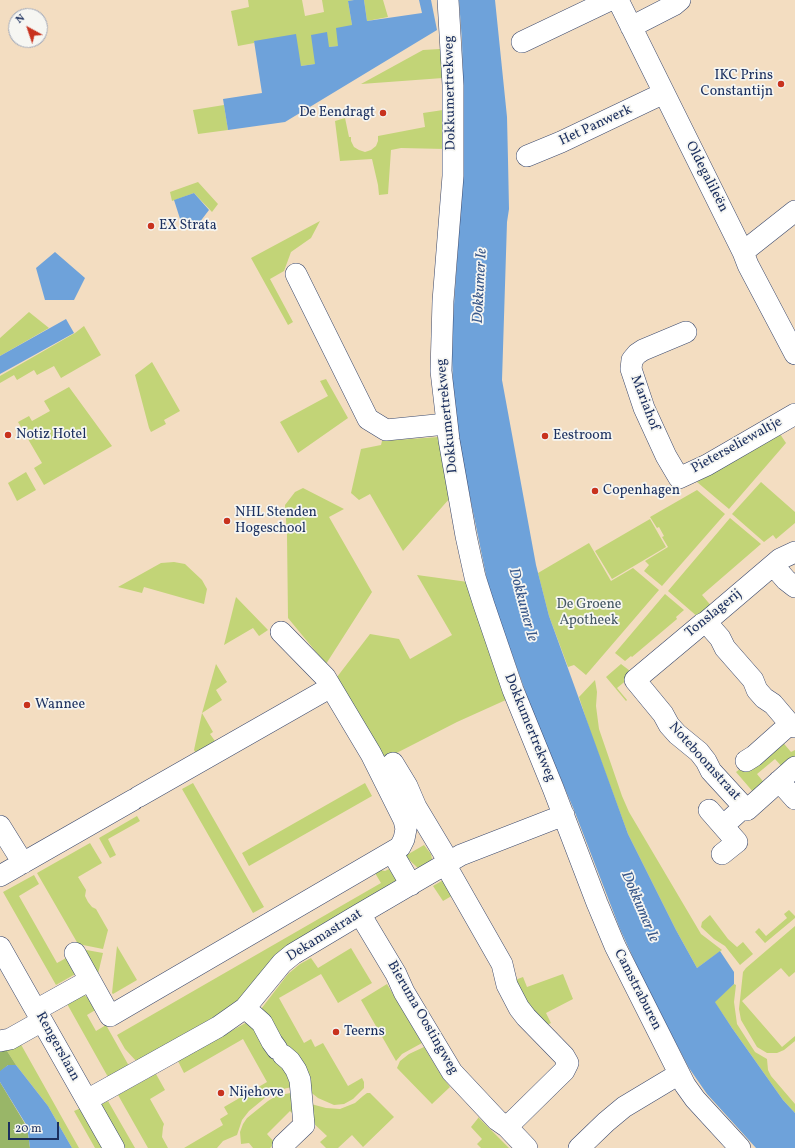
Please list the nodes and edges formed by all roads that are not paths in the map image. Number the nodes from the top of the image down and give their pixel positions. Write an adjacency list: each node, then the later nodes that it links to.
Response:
1 (448, 0): 16 (street, Dokkumertrekweg)
2 (610, 0): 6 (street)
3 (618, 0): 5 (street, Oldegalileën)
4 (680, 0): 5 (street)
5 (631, 27): 7 (street, Oldegalileën)
6 (522, 42)
7 (664, 93): 8 (street, Het Panwerk); 10 (street, Oldegalileën)
8 (527, 156)
9 (795, 211): 10 (street)
10 (744, 252): 12 (street, Oldegalileën)
11 (296, 274): 16 (street)
12 (789, 326): 14 (street, Oldegalileën)
13 (686, 332): 17 (street, Mariahof)
14 (795, 354)
15 (795, 414): 17 (street, Pieterseliewaltje)
16 (446, 424): 33 (street, Dokkumertrekweg)
17 (679, 478)
18 (795, 552): 19 (street, Tonslagerij)
19 (773, 565): 20 (street); 21 (street, Tonslagerij)
20 (795, 588)
21 (706, 622): 23 (street, Tonslagerij); 25 (street)
22 (281, 632): 24 (street)
23 (635, 680): 31 (street, Noteboomstraat)
24 (331, 687): 36 (street); 38 (street)
25 (792, 726): 26 (street)
26 (746, 761)
27 (393, 763): 39 (street)
28 (795, 767): 29 (street)
29 (779, 781): 30 (street); 31 (street)
30 (795, 799)
31 (744, 807): 35 (street)
32 (709, 810): 35 (street)
33 (564, 815): 39 (street, Dekamastraat); 49 (street, Camstraburen)
34 (0, 826): 38 (street)
35 (723, 826): 37 (street)
36 (392, 852): 41 (street); 45 (street)
37 (722, 854)
38 (23, 863): 40 (street)
39 (447, 863): 41 (street, Dekamastraat); 51 (street)
40 (0, 876)
41 (411, 884): 42 (street, Dekamastraat)
42 (360, 914): 46 (street, Dekamastraat); 51 (street, Bieruma Oostingweg)
43 (0, 947): 47 (street, Rengerslaan)
44 (75, 953): 45 (street)
45 (90, 980): 47 (street)
46 (245, 1008): 50 (street, Dekamastraat); 52 (street)
47 (39, 1015): 48 (street); 50 (street, Rengerslaan)
48 (0, 1041)
49 (679, 1074): 55 (street); 56 (street, Camstraburen)
50 (87, 1100): 53 (street, Rengerslaan)
51 (507, 1127): 54 (street, Bieruma Oostingweg)
52 (283, 1145)
53 (114, 1148)
54 (527, 1148)
55 (579, 1148)
56 (740, 1148)

